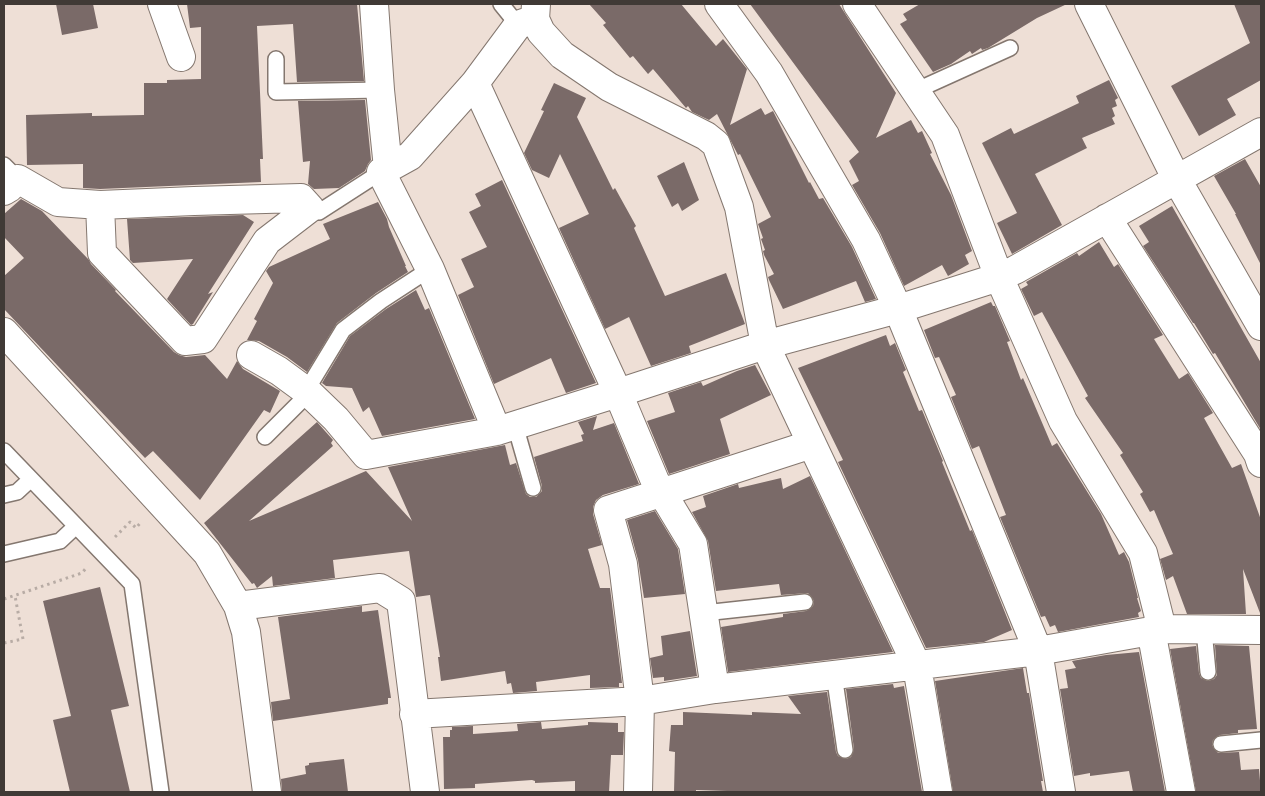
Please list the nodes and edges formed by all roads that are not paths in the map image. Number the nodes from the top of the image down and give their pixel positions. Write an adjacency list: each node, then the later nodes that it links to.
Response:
1 (162, 4): 9 (street)
2 (374, 4): 12 (street)
3 (501, 4): 7 (lane)
4 (719, 4): 23 (street)
5 (857, 4): 13 (street)
6 (1089, 4): 17 (street)
7 (530, 16): 11 (street); 26 (street)
8 (1010, 48): 13 (lane)
9 (181, 57)
10 (276, 59): 12 (lane)
11 (475, 83): 15 (street); 29 (street)
12 (380, 90): 15 (street)
13 (915, 91): 22 (street)
14 (1261, 132): 17 (street)
15 (385, 170): 19 (lane); 21 (street)
16 (8, 178): 18 (street)
17 (1176, 178): 20 (street); 24 (street)
18 (100, 205): 19 (street); 19 (street)
19 (310, 208)
20 (1107, 218): 22 (street); 34 (street)
21 (430, 269): 28 (lane); 30 (street)
22 (999, 277): 23 (street); 44 (street)
23 (898, 309): 26 (street); 47 (street)
24 (1261, 326)
25 (4, 332): 42 (street)
26 (765, 345): 29 (street); 32 (street)
27 (251, 355): 28 (street)
28 (308, 392): 30 (street); 31 (lane)
29 (618, 393): 30 (street); 37 (street)
30 (506, 428): 36 (lane)
31 (265, 437)
32 (812, 444): 37 (street); 48 (street)
33 (4, 451): 35 (lane)
34 (1261, 463)
35 (31, 479): 38 (lane); 39 (lane)
36 (532, 488)
37 (662, 494): 43 (street); 52 (street)
38 (4, 495)
39 (76, 526): 40 (lane); 57 (lane)
40 (4, 554)
41 (805, 602): 43 (lane)
42 (238, 606): 53 (street); 58 (street)
43 (704, 613): 51 (street)
44 (1156, 630): 45 (street); 47 (street); 63 (street)
45 (1204, 630): 46 (street); 49 (lane)
46 (1261, 630)
47 (1038, 651): 48 (street); 62 (street)
48 (917, 666): 50 (street); 61 (street)
49 (1208, 672)
50 (834, 674): 51 (street); 56 (lane)
51 (715, 689): 52 (street)
52 (640, 701): 53 (street); 60 (street)
53 (414, 714): 59 (street)
54 (1261, 740): 55 (lane)
55 (1221, 744)
56 (845, 750)
57 (161, 792)
58 (267, 792)
59 (424, 792)
60 (638, 792)
61 (938, 792)
62 (1061, 792)
63 (1181, 792)

